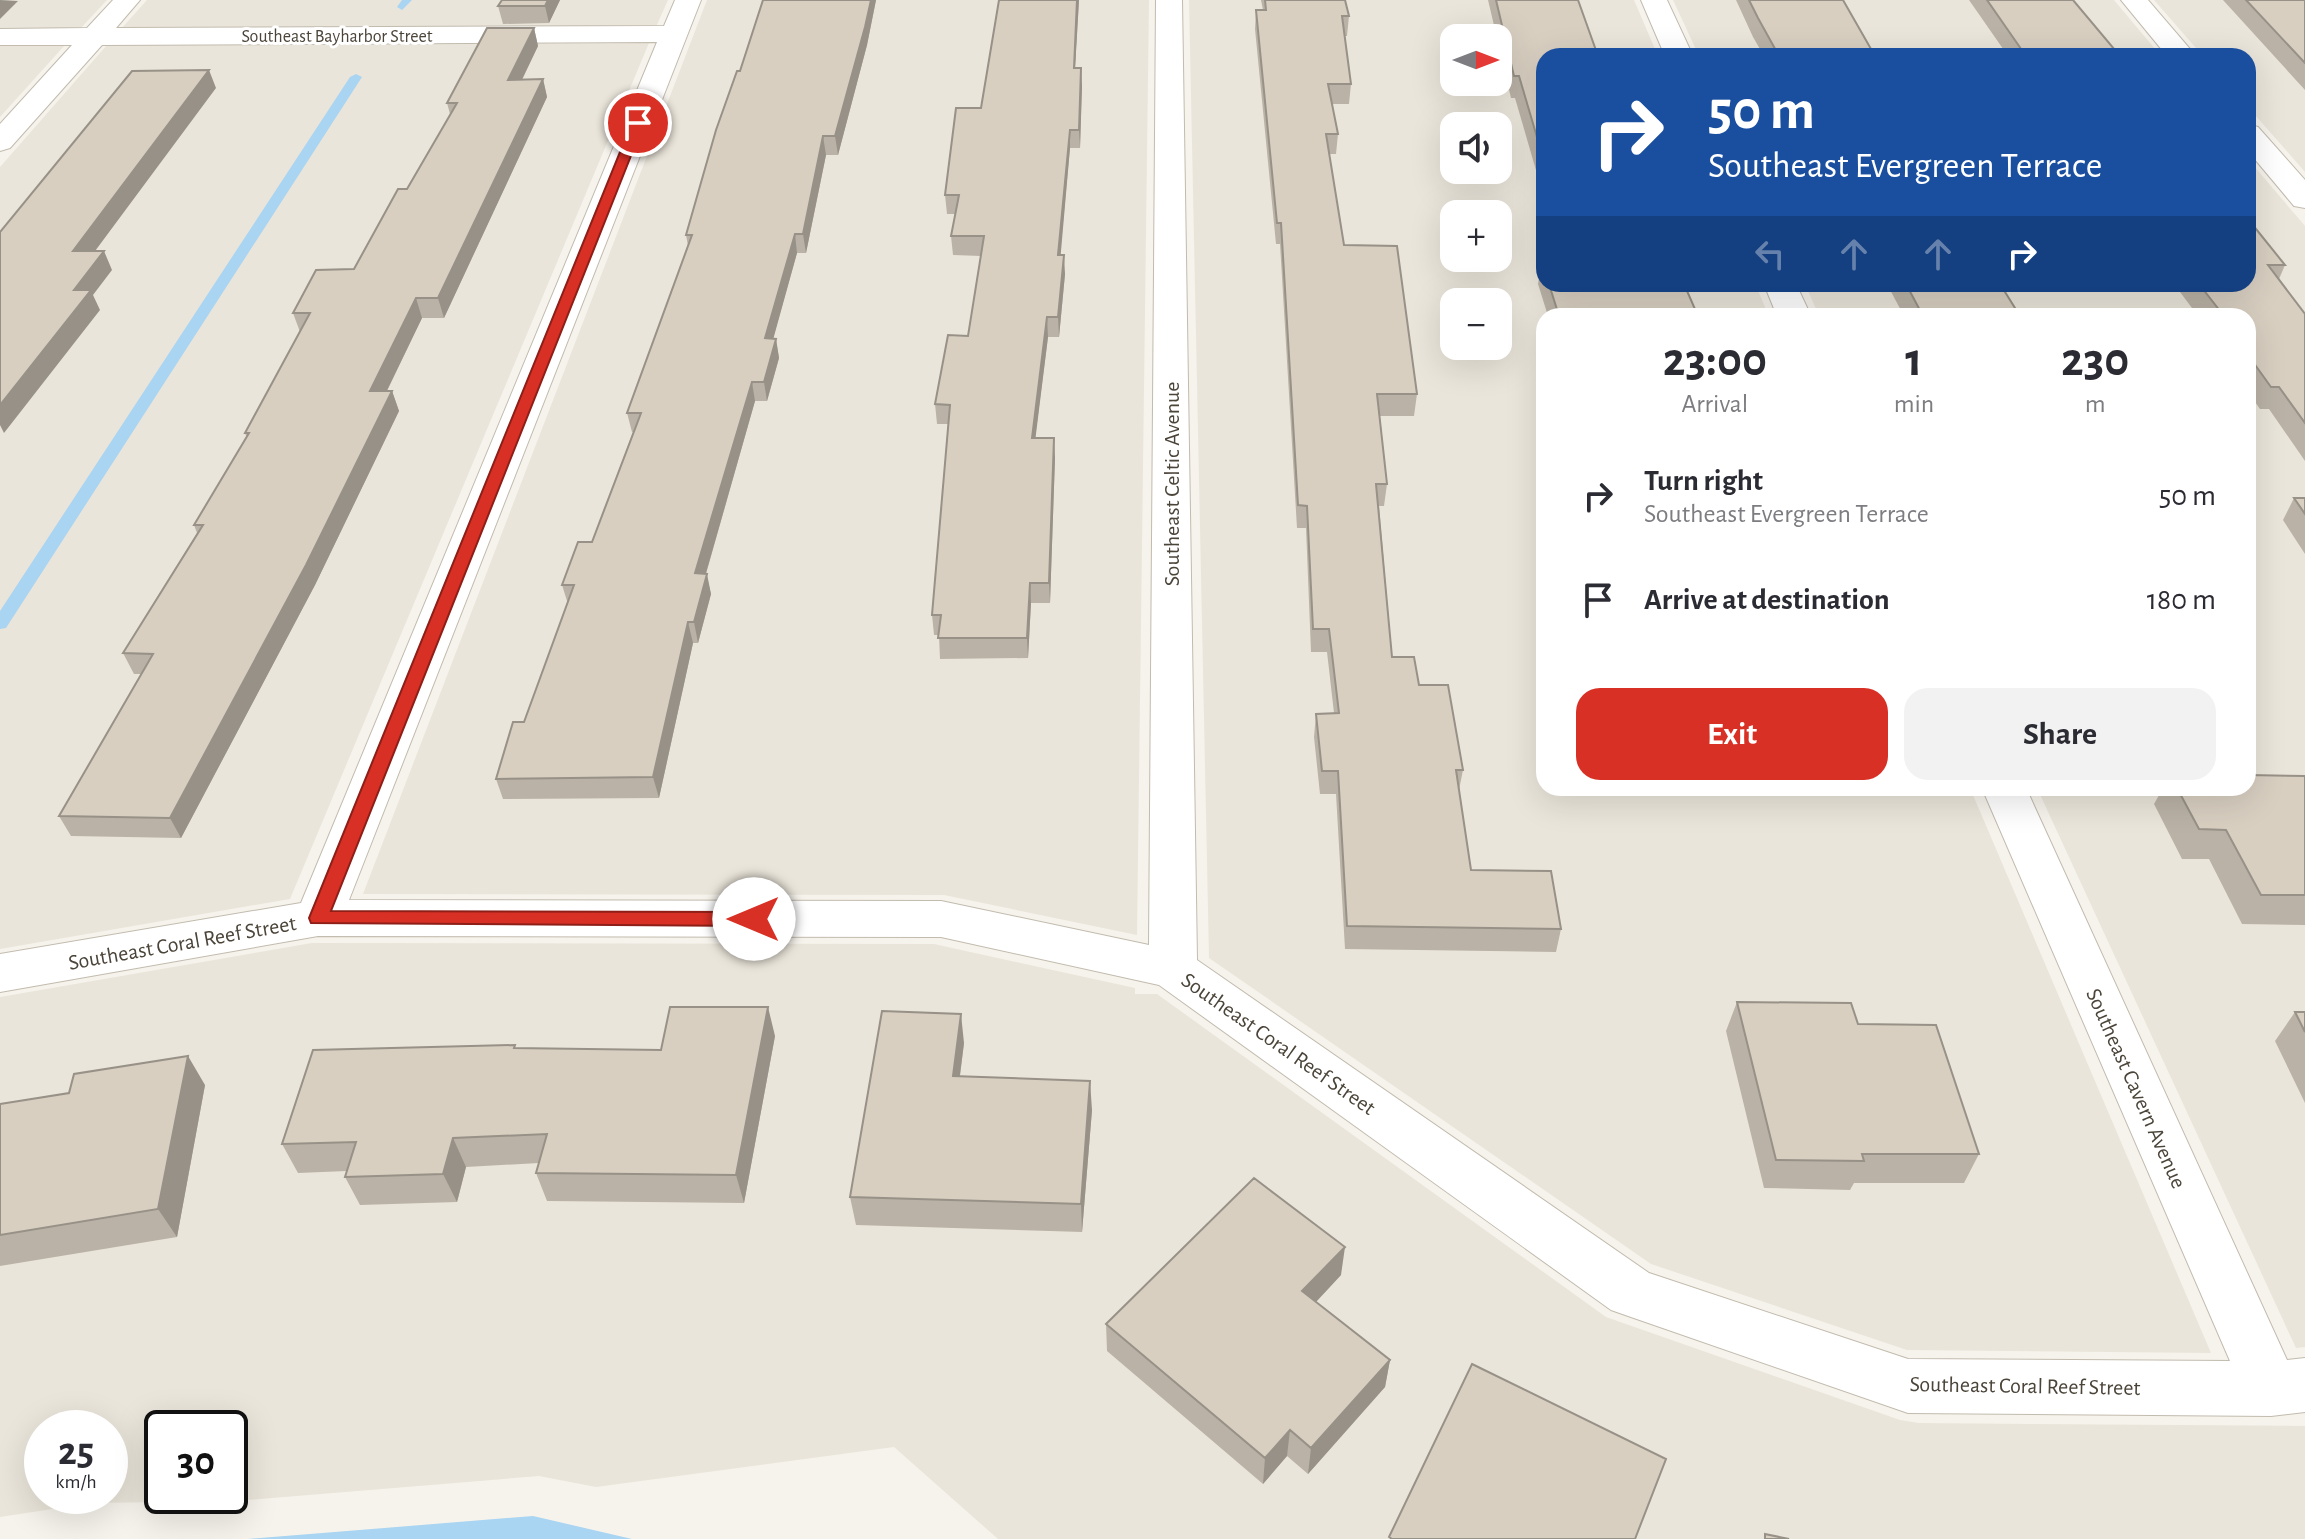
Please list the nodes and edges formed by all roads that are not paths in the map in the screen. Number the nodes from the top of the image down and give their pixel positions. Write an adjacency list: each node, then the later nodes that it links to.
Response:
1 (127, 0): 8 (street)
2 (688, 0): 6 (street)
3 (1169, 0): 16 (street, Southeast Celtic Avenue)
4 (1654, 0): 9 (street)
5 (2134, 0): 10 (street)
6 (673, 34): 8 (street, Southeast Bayharbor Street); 15 (street)
7 (0, 37): 8 (street, Southeast Bayharbor Street)
8 (93, 37): 11 (street)
9 (1675, 48)
10 (2175, 48)
11 (0, 142)
12 (2256, 142): 13 (street)
13 (2305, 199)
14 (2008, 796): 18 (street, Southeast Cavern Avenue)
15 (318, 918): 16 (street, Southeast Coral Reef Street); 17 (street, Southeast Coral Reef Street)
16 (1173, 969): 18 (street, Southeast Coral Reef Street)
17 (0, 973)
18 (2288, 1387)

